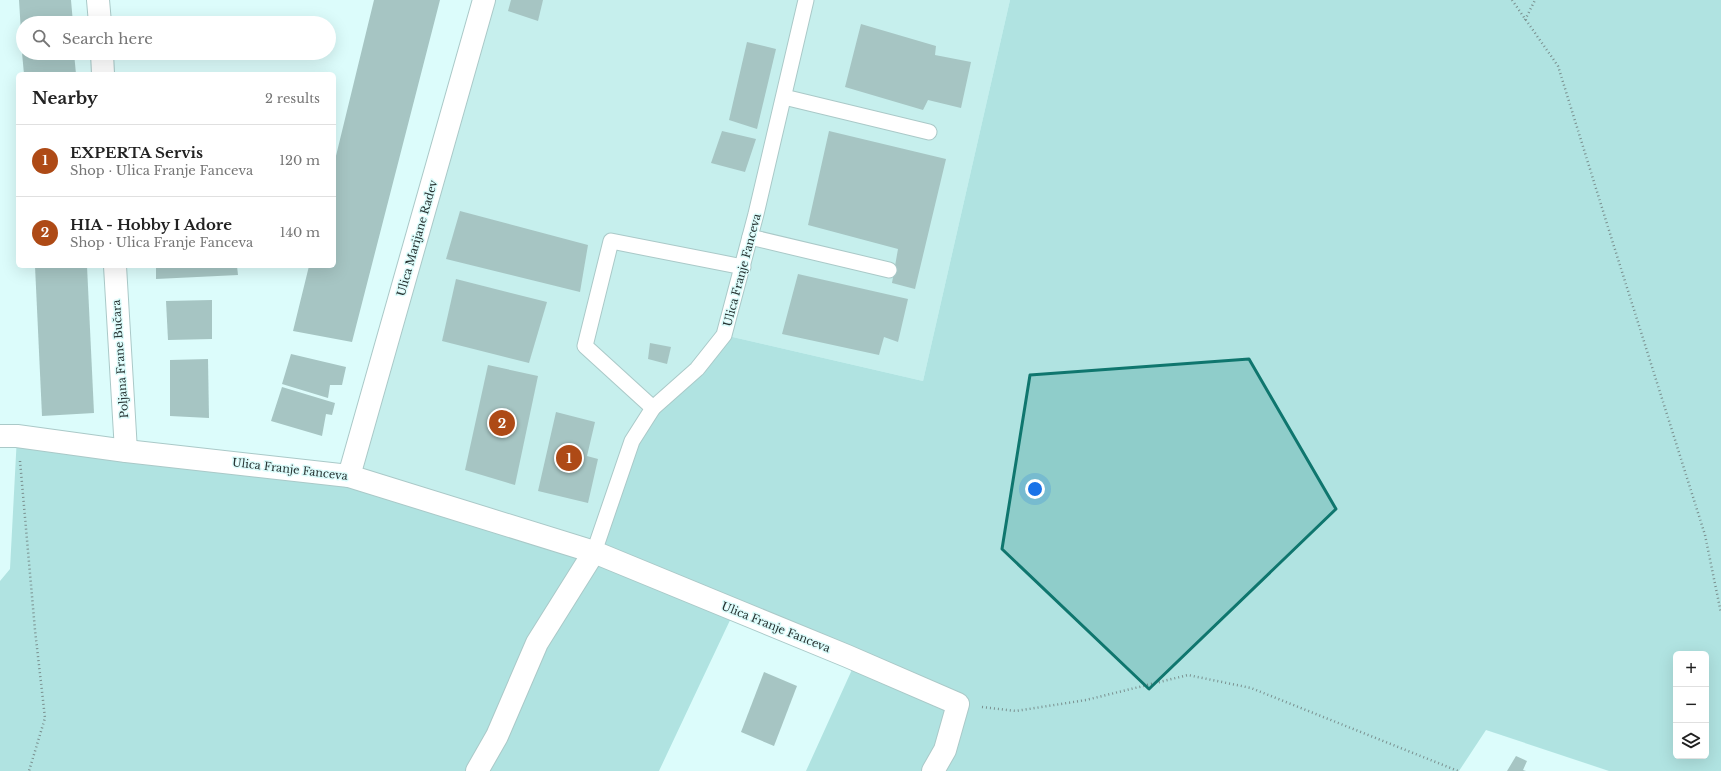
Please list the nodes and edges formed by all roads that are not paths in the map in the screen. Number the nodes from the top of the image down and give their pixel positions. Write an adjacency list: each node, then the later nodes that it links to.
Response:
1 (98, 0): 4 (street)
2 (484, 0): 16 (street, Ulica Marijane Radev)
3 (806, 0): 7 (lane, Ulica Franje Fanceva)
4 (99, 16)
5 (102, 60): 6 (street)
6 (103, 72)
7 (784, 97): 8 (lane); 9 (lane, Ulica Franje Fanceva)
8 (929, 132)
9 (750, 238): 10 (lane, Ulica Franje Fanceva); 12 (lane)
10 (743, 267): 13 (lane, Ulica Franje Fanceva); 13 (lane)
11 (115, 268): 15 (street, Poljana Frane Bučara)
12 (889, 270)
13 (653, 408): 17 (lane, Ulica Franje Fanceva)
14 (9, 436): 15 (street, Ulica Franje Fanceva)
15 (126, 451): 16 (street, Ulica Franje Fanceva)
16 (349, 476): 17 (street, Ulica Franje Fanceva)
17 (594, 552): 18 (street); 19 (street, Ulica Franje Fanceva)
18 (477, 771)
19 (933, 771)

